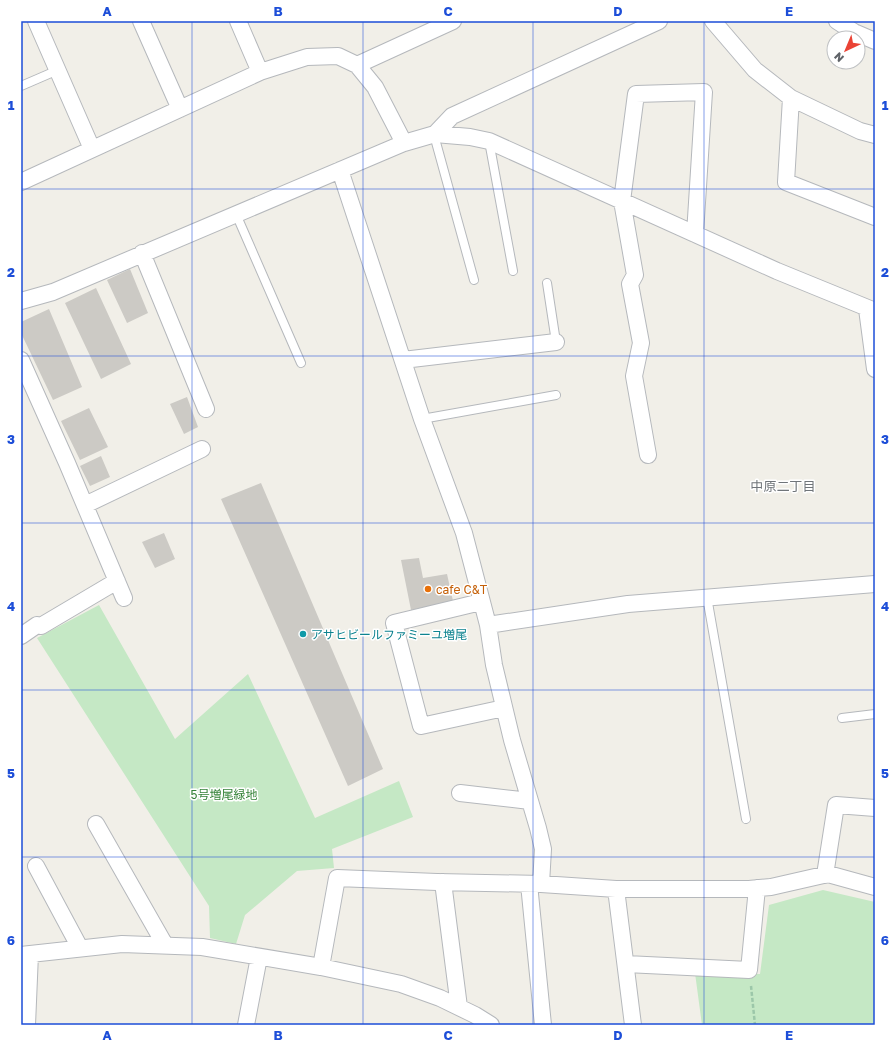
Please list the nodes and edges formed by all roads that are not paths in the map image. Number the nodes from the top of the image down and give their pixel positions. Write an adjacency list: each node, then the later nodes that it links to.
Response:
1 (36, 21): 10 (street)
2 (141, 21): 14 (street)
3 (238, 21): 11 (street)
4 (453, 21): 9 (street)
5 (659, 21): 15 (street)
6 (713, 21): 13 (street)
7 (837, 21): 8 (street)
8 (875, 42)
9 (357, 65): 11 (street); 18 (street)
10 (58, 70): 12 (lane); 19 (street)
11 (260, 72): 14 (street)
12 (21, 86)
13 (791, 98): 16 (street); 24 (street)
14 (180, 109): 19 (street)
15 (434, 135): 17 (street); 18 (street); 28 (lane)
16 (875, 135)
17 (489, 141): 22 (street); 27 (lane)
18 (404, 143): 20 (street)
19 (92, 149): 21 (street)
20 (340, 170): 23 (street); 34 (street)
21 (21, 182)
22 (622, 201): 25 (street); 25 (street); 41 (street)
23 (236, 214): 26 (street); 35 (lane)
24 (875, 217)
25 (695, 234): 31 (street)
26 (142, 253): 30 (street); 38 (street)
27 (513, 272)
28 (474, 280)
29 (547, 283): 32 (lane)
30 (21, 301)
31 (871, 310): 36 (street)
32 (556, 342): 34 (street)
33 (21, 360): 42 (street)
34 (402, 360): 39 (street)
35 (300, 363)
36 (875, 369)
37 (556, 395): 39 (lane)
38 (206, 409)
39 (422, 419): 47 (street)
40 (202, 449): 42 (street)
41 (648, 456)
42 (85, 505): 43 (street)
43 (117, 582): 46 (street); 49 (street)
44 (875, 584): 45 (street)
45 (707, 597): 48 (street); 56 (lane)
46 (124, 598)
47 (481, 602): 48 (street); 50 (street)
48 (488, 625): 50 (street)
49 (21, 636)
50 (504, 708): 54 (street)
51 (875, 714): 52 (lane)
52 (842, 718)
53 (460, 793): 54 (street)
54 (530, 801): 61 (street)
55 (875, 808): 59 (street)
56 (746, 819)
57 (96, 824): 65 (street)
58 (36, 866): 66 (street)
59 (825, 875): 62 (street); 63 (street)
60 (443, 882): 61 (street); 70 (street); 71 (street)
61 (535, 884): 64 (street); 75 (street)
62 (875, 886)
63 (757, 888): 64 (street); 69 (street)
64 (616, 889): 69 (street)
65 (165, 945): 66 (street); 68 (street)
66 (80, 948): 67 (street)
67 (26, 954): 72 (street)
68 (259, 957): 70 (street); 73 (street)
69 (626, 964): 76 (street)
70 (321, 967): 71 (street)
71 (459, 1007): 74 (street)
72 (27, 1025)
73 (246, 1025)
74 (491, 1025)
75 (543, 1025)
76 (633, 1025)

